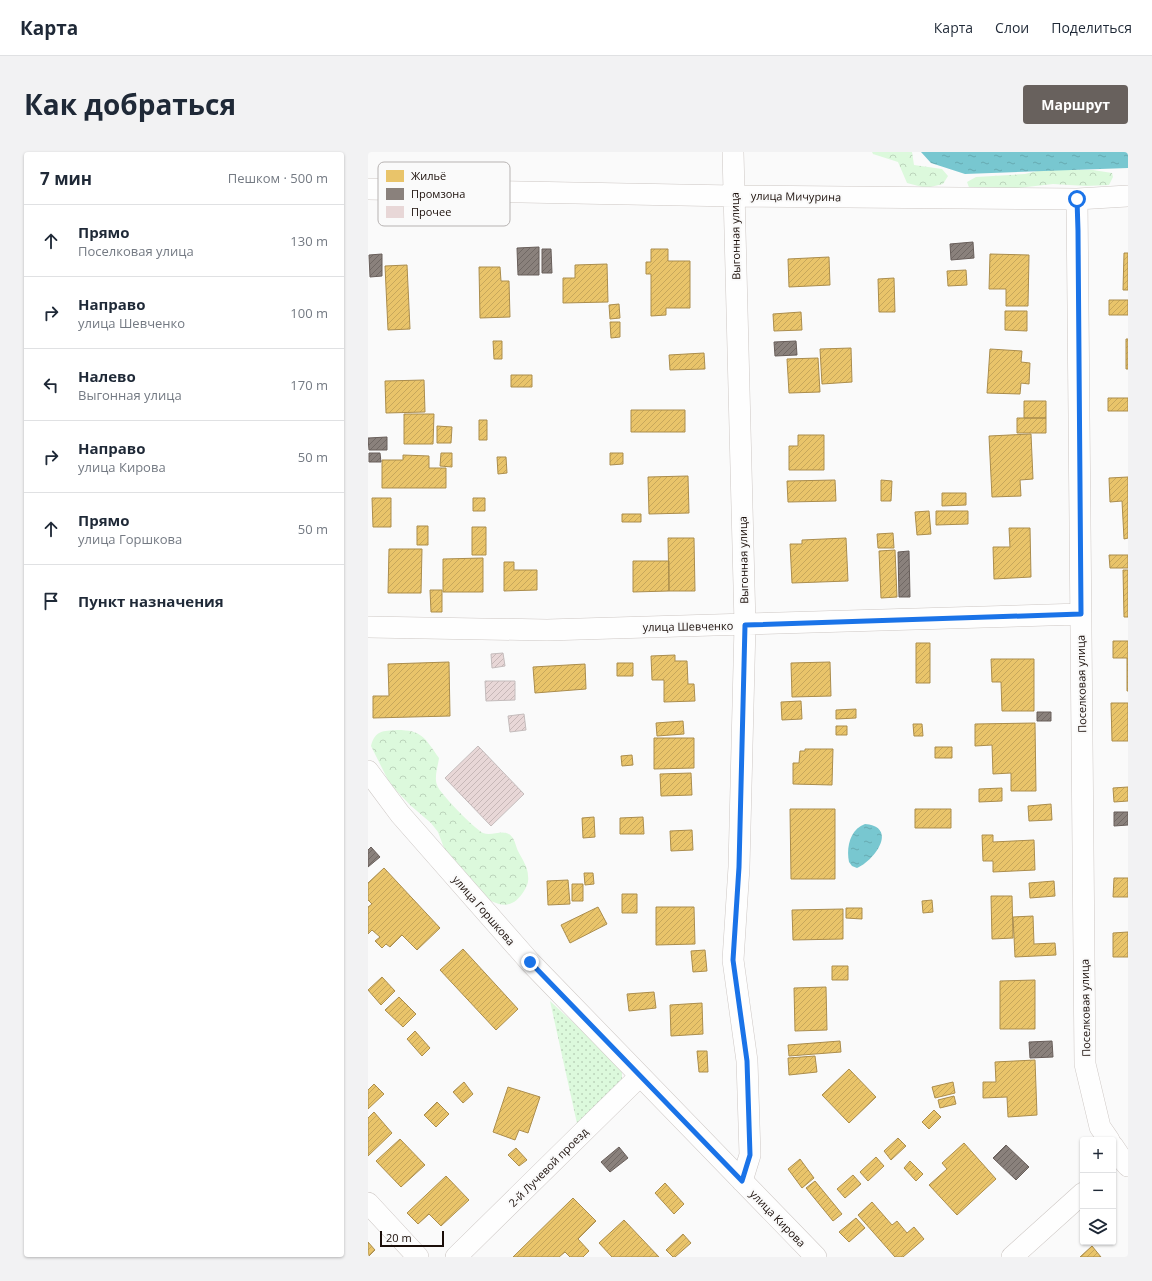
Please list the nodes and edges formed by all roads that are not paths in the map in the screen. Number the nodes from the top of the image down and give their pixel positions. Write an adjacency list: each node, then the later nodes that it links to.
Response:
1 (733, 152): 5 (street, Выгонная улица)
2 (368, 189): 3 (street, улица Мичурина)
3 (378, 189)
4 (510, 192): 5 (street, улица Мичурина)
5 (734, 196): 7 (street, улица Мичурина); 9 (street, Выгонная улица)
6 (1128, 196): 7 (street, улица Мичурина)
7 (1077, 199): 8 (street, Поселковая улица)
8 (1081, 614): 9 (street, улица Шевченко); 13 (street, Поселковая улица)
9 (745, 625): 10 (street, улица Шевченко); 14 (street, Выгонная улица)
10 (368, 627)
11 (368, 771): 12 (street, улица Горшкова)
12 (640, 1076): 14 (street, улица Кирова); 18 (street, 2-й Лучевой проезд)
13 (1107, 1137)
14 (742, 1181): 19 (street, улица Кирова)
15 (1080, 1196): 20 (street)
16 (368, 1203): 17 (street)
17 (418, 1257)
18 (456, 1257)
19 (816, 1257)
20 (1012, 1257)

